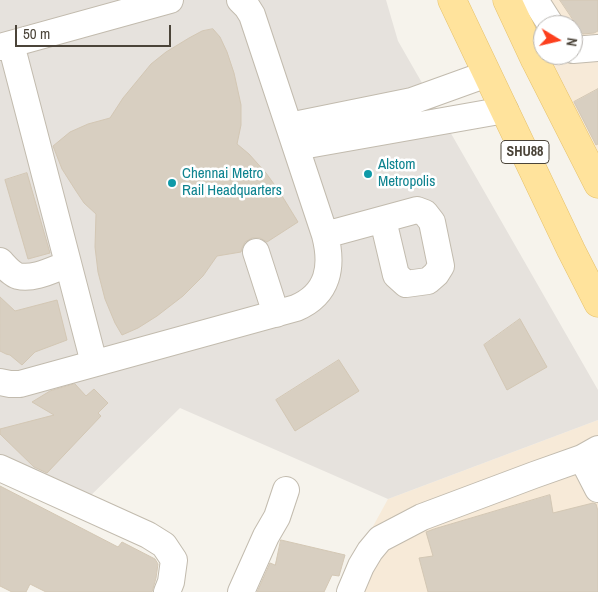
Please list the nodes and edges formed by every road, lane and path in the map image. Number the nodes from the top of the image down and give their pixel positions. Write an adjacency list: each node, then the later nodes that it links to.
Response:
1 (240, 0): 13 (street)
2 (452, 0): 11 (main road, SHU88)
3 (507, 0): 14 (main road)
4 (535, 0): 7 (street)
5 (162, 1): 6 (street)
6 (92, 10): 8 (street)
7 (545, 15)
8 (5, 46): 19 (street)
9 (598, 48): 10 (street)
10 (583, 49)
11 (487, 74): 12 (main road, SHU88); 13 (street)
12 (505, 110): 13 (street); 20 (main road, SHU88)
13 (292, 136): 16 (street)
14 (598, 184)
15 (382, 220): 16 (street)
16 (325, 235): 21 (street)
17 (256, 252): 21 (street)
18 (0, 261): 19 (street)
19 (68, 264): 22 (street)
20 (598, 303)
21 (276, 314): 22 (street)
22 (94, 363): 23 (street)
23 (0, 382)
24 (590, 454): 26 (street); 30 (street)
25 (0, 468): 28 (street)
26 (598, 489)
27 (286, 490): 29 (street)
28 (167, 592)
29 (241, 592)
30 (350, 592)

